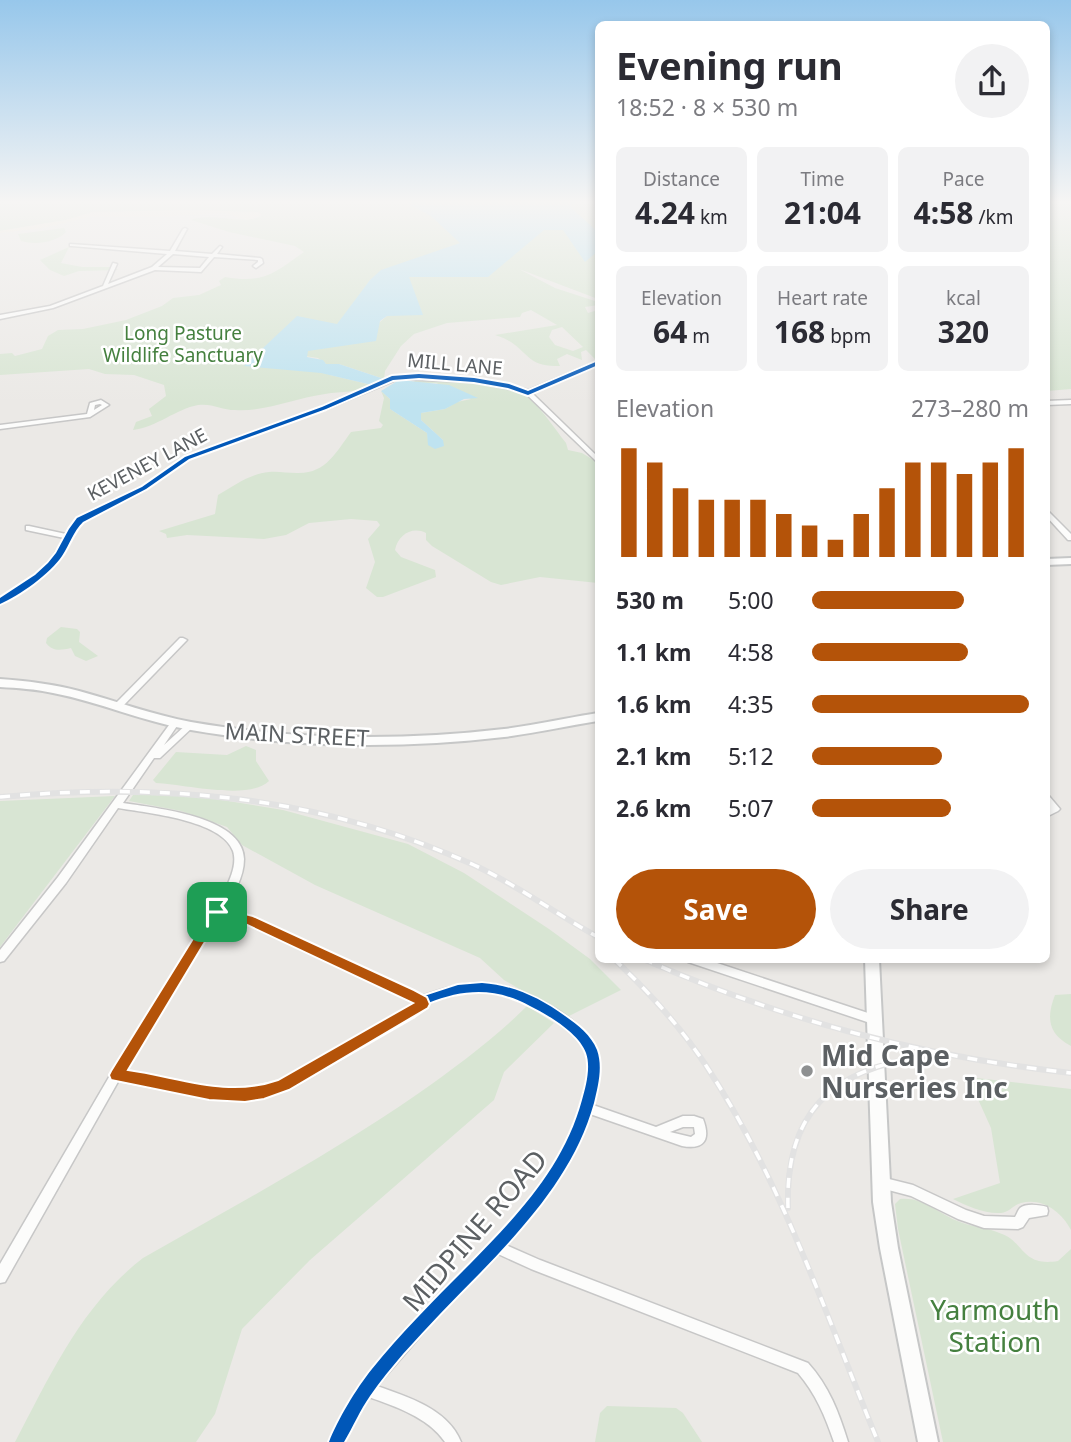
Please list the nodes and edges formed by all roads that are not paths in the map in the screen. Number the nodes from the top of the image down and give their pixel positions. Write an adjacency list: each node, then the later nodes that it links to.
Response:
1 (113, 269): 5 (street)
2 (150, 269): 5 (street)
3 (173, 269): 4 (street)
4 (202, 269)
5 (105, 285): 6 (street)
6 (0, 317)
7 (595, 364): 8 (street)
8 (588, 368): 9 (street); 11 (street)
9 (595, 371)
10 (379, 383): 11 (street, MILL LANE); 19 (street, KEVENEY LANE)
11 (528, 393): 16 (street, MILL LANE)
12 (1071, 402): 13 (street)
13 (1050, 403)
14 (90, 415): 15 (street)
15 (0, 427)
16 (595, 457)
17 (1050, 515): 20 (street)
18 (29, 528): 19 (street)
19 (68, 537): 23 (street, KEVENEY LANE)
20 (1071, 538)
21 (1071, 561): 22 (main road)
22 (1050, 562)
23 (0, 602)
24 (183, 640): 26 (street)
25 (0, 683): 26 (main road, MAIN STREET)
26 (118, 706): 28 (main road, MAIN STREET)
27 (595, 718): 29 (main road, MAIN STREET)
28 (175, 723): 29 (main road, MAIN STREET); 30 (street)
29 (190, 726): 30 (street)
30 (148, 764): 31 (street)
31 (117, 805): 32 (street); 33 (street)
32 (217, 912): 36 (street); 38 (street)
33 (0, 958)
34 (704, 963): 37 (street)
35 (872, 963): 37 (main road)
36 (422, 1001): 38 (street, MIDPINE ROAD); 39 (street, MIDPINE ROAD)
37 (873, 1019): 41 (main road)
38 (117, 1075): 44 (street)
39 (587, 1108): 40 (street); 43 (street, MIDPINE ROAD)
40 (657, 1132)
41 (881, 1183): 42 (street); 49 (main road)
42 (1042, 1211)
43 (497, 1247): 45 (street, MIDPINE ROAD); 48 (street)
44 (0, 1277)
45 (366, 1388): 46 (street, MIDPINE ROAD); 47 (street)
46 (335, 1442)
47 (454, 1442)
48 (841, 1442)
49 (928, 1442)

